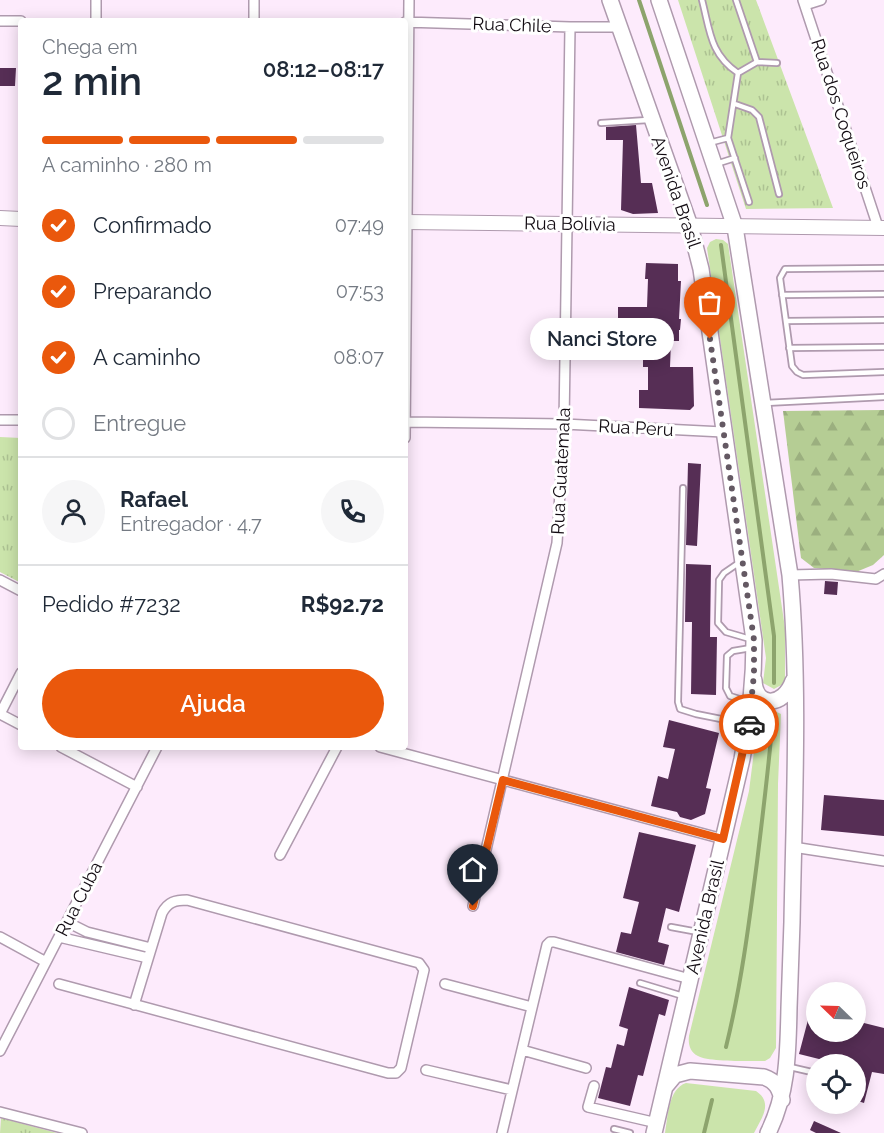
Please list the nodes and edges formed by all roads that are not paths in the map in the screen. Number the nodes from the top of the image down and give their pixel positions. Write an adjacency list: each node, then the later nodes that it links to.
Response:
1 (96, 0): 10 (street)
2 (254, 0): 11 (street)
3 (409, 0): 12 (street)
4 (610, 0): 17 (main road, Avenida Brasil)
5 (659, 0): 25 (main road)
6 (702, 0): 20 (lane)
7 (736, 0): 18 (lane)
8 (821, 0): 9 (street)
9 (804, 3): 36 (street, Rua dos Coqueiros)
10 (96, 18)
11 (254, 18)
12 (407, 18)
13 (0, 21): 14 (street)
14 (18, 21)
15 (408, 22): 16 (street, Rua Chile)
16 (570, 27): 17 (street, Rua Chile); 33 (street, Rua Guatemala)
17 (618, 27): 22 (main road, Avenida Brasil)
18 (757, 62): 19 (lane); 20 (lane)
19 (777, 63)
20 (738, 74): 21 (lane)
21 (735, 104): 24 (lane); 28 (lane)
22 (651, 120): 23 (lane); 34 (main road, Avenida Brasil)
23 (601, 123)
24 (728, 138): 25 (lane); 26 (lane)
25 (707, 144): 27 (main road)
26 (735, 158): 27 (lane); 29 (lane)
27 (714, 165): 35 (main road)
28 (779, 194)
29 (749, 202)
30 (0, 218): 31 (main road)
31 (18, 219)
32 (408, 222): 33 (main road, Rua Bolívia)
33 (566, 224): 34 (main road, Rua Bolívia); 50 (street, Rua Guatemala)
34 (690, 226): 35 (main road, Rua Bolívia); 51 (main road, Avenida Brasil)
35 (735, 227): 36 (main road, Rua Bolívia); 46 (main road)
36 (881, 227)
37 (884, 268): 39 (lane)
38 (884, 294): 39 (lane)
39 (782, 295): 41 (lane)
40 (884, 320): 41 (lane)
41 (786, 321): 43 (lane)
42 (884, 346): 43 (lane)
43 (789, 348): 44 (lane)
44 (884, 372)
45 (884, 397): 46 (lane)
46 (763, 403): 55 (main road)
47 (0, 420): 48 (street)
48 (18, 420)
49 (408, 422): 50 (street, Rua Peru)
50 (564, 424): 51 (street, Rua Peru); 70 (street, Rua Guatemala)
51 (723, 432): 53 (main road, Avenida Brasil)
52 (683, 488): 65 (lane)
53 (742, 560): 58 (main road, Avenida Brasil); 58 (lane)
54 (884, 574): 55 (street)
55 (790, 575): 60 (main road)
56 (0, 580): 57 (street)
57 (18, 589)
58 (754, 644): 59 (main road, Avenida Brasil); 62 (lane)
59 (754, 674): 60 (main road); 62 (main road, Avenida Brasil)
60 (795, 678): 73 (main road)
61 (18, 679): 63 (street)
62 (751, 702): 65 (main road, Avenida Brasil)
63 (0, 714): 64 (street)
64 (18, 723)
65 (749, 724): 72 (main road, Avenida Brasil)
66 (67, 750): 71 (street)
67 (156, 750): 71 (street, Rua Cuba)
68 (335, 750): 74 (street)
69 (391, 750): 70 (street)
70 (503, 780): 72 (street); 76 (street, Rua Guatemala)
71 (137, 787): 77 (street, Rua Cuba)
72 (723, 839): 79 (main road, Avenida Brasil)
73 (794, 847): 75 (street); 95 (main road)
74 (280, 855)
75 (884, 861)
76 (473, 906)
77 (67, 922): 81 (street, Rua Cuba); 82 (street)
78 (671, 927): 79 (lane)
79 (701, 933): 85 (main road, Avenida Brasil)
80 (0, 937): 84 (street)
81 (59, 937): 83 (street); 84 (street, Rua Cuba)
82 (151, 948): 83 (street); 90 (street)
83 (148, 958): 90 (street)
84 (46, 962): 94 (street, Rua Cuba)
85 (690, 979): 89 (main road, Avenida Brasil); 91 (street)
86 (640, 983): 89 (lane)
87 (59, 984): 90 (street)
88 (445, 984): 91 (street)
89 (686, 996): 92 (main road, Avenida Brasil)
90 (134, 1005)
91 (532, 1007): 93 (street)
92 (675, 1044): 95 (main road); 101 (main road, Avenida Brasil)
93 (522, 1050): 96 (street); 100 (street)
94 (0, 1051)
95 (788, 1059): 97 (lane); 102 (main road)
96 (586, 1068)
97 (806, 1068)
98 (426, 1070): 100 (street)
99 (594, 1086): 104 (street)
100 (512, 1090): 107 (street)
101 (664, 1090): 102 (main road); 104 (main road, Avenida Brasil)
102 (782, 1100): 109 (main road)
103 (0, 1112): 106 (street)
104 (655, 1128)
105 (614, 1129): 108 (lane)
106 (82, 1133)
107 (502, 1133)
108 (630, 1133)
109 (768, 1133)

